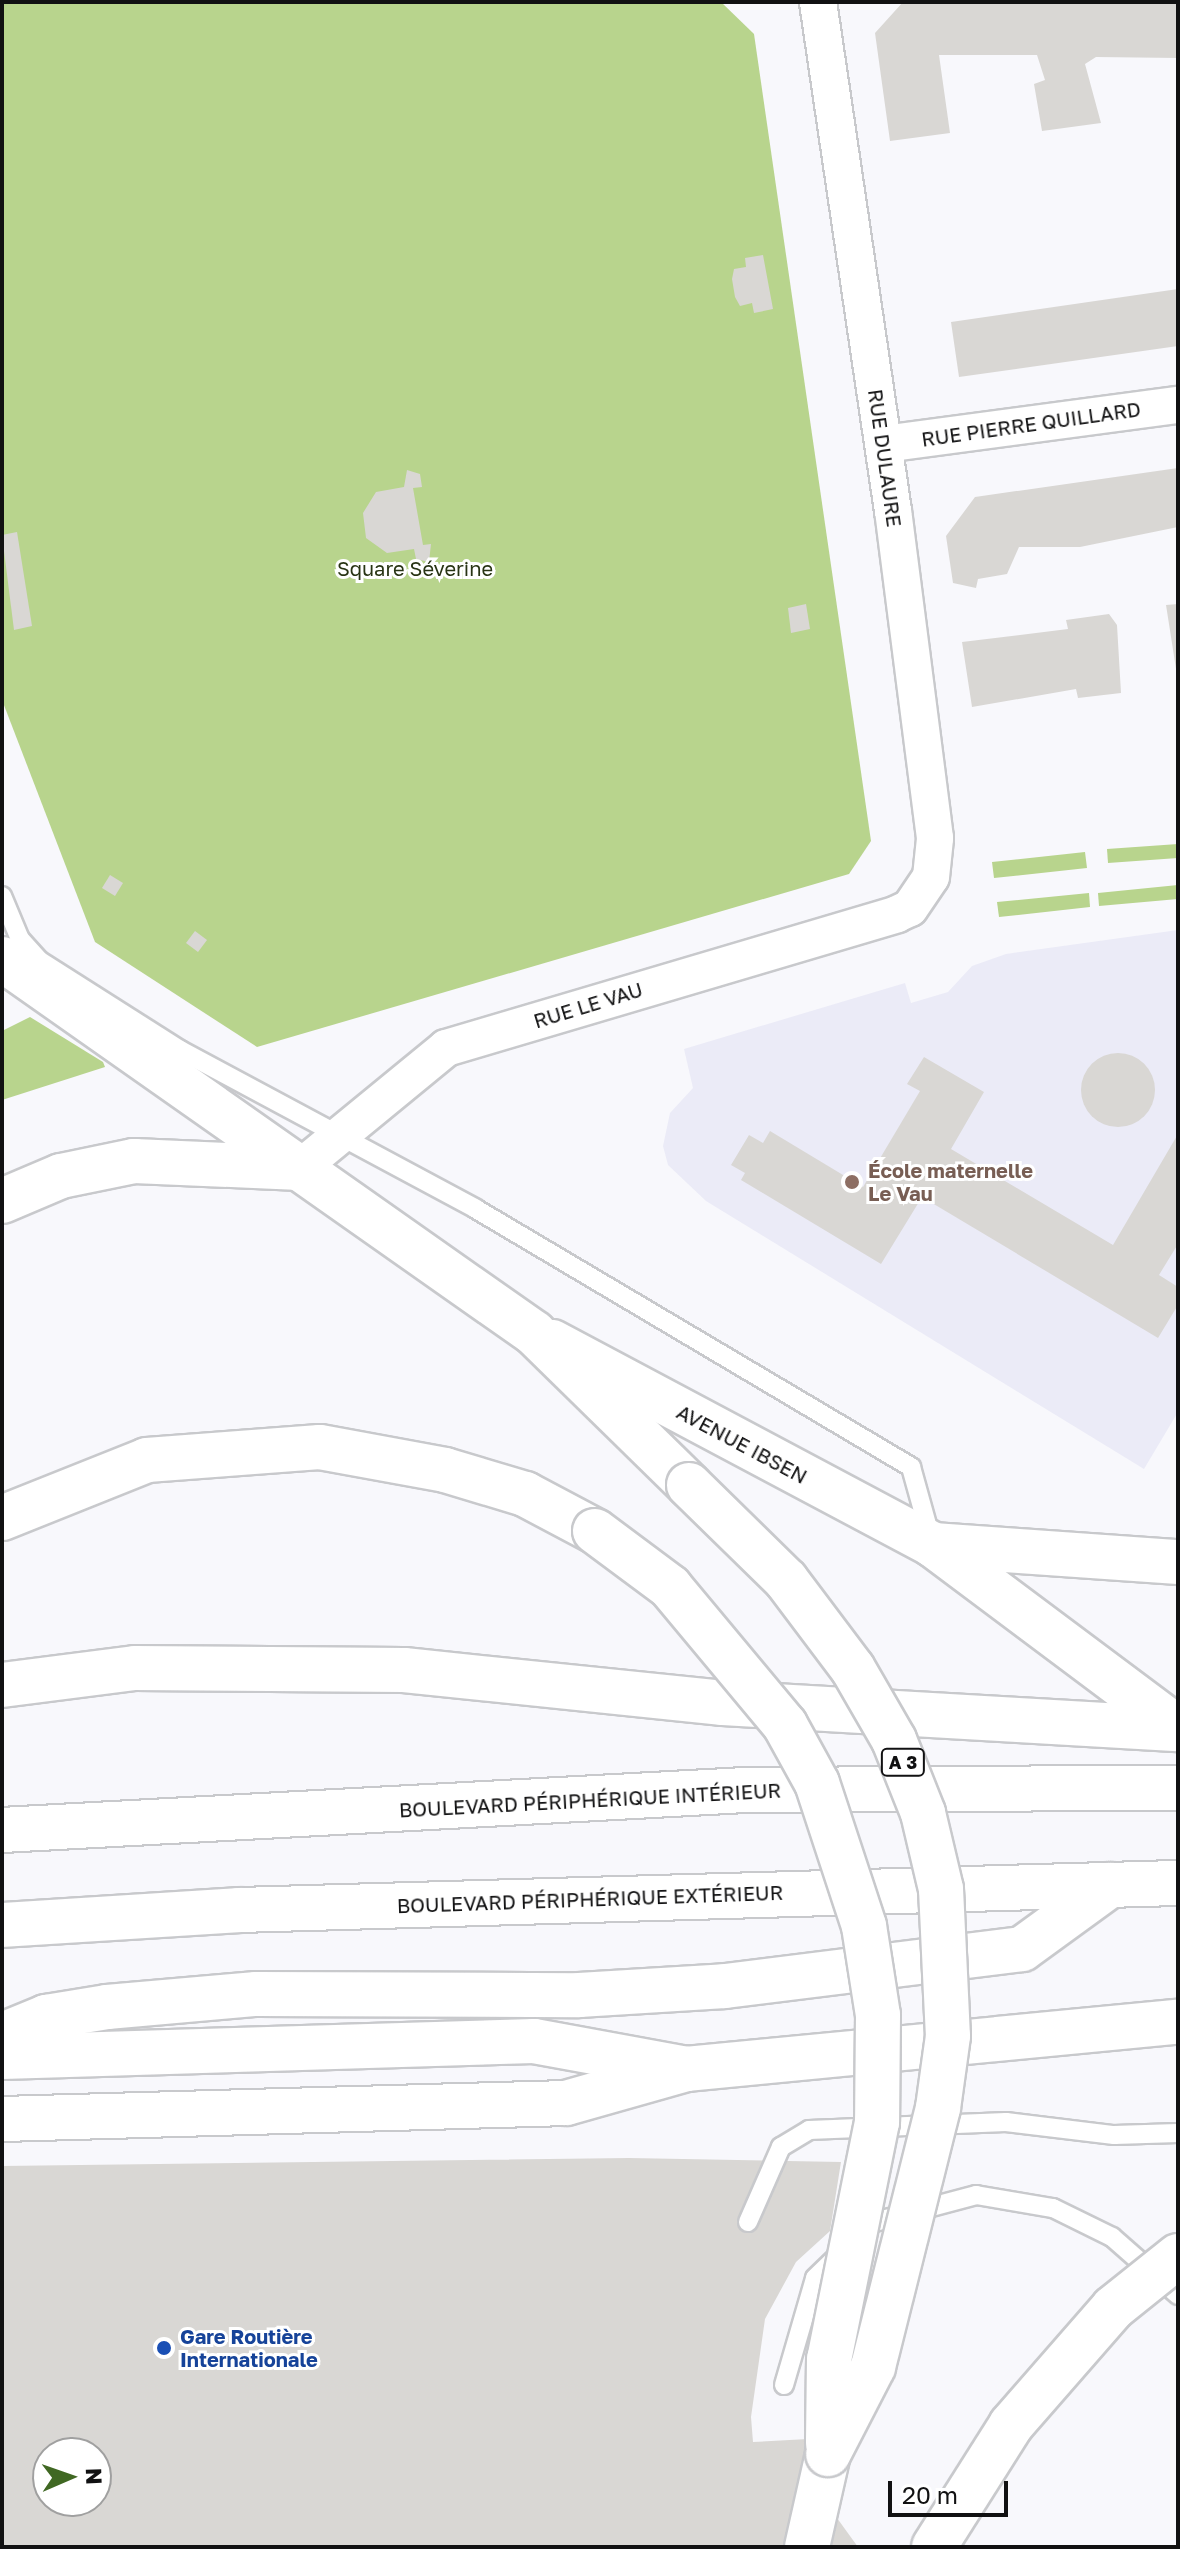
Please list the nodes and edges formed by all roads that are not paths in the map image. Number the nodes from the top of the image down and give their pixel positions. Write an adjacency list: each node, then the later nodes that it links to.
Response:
1 (818, 2): 3 (street, RUE DULAURE)
2 (1178, 405): 3 (street, RUE PIERRE QUILLARD)
3 (884, 444): 5 (street, RUE DULAURE)
4 (2, 896): 7 (lane)
5 (910, 908): 7 (street, RUE LE VAU)
6 (2, 959): 8 (main road, AVENUE IBSEN)
7 (339, 1138): 8 (street, RUE LE VAU); 12 (lane)
8 (300, 1168): 9 (main road); 10 (main road, AVENUE IBSEN)
9 (10, 1190)
10 (534, 1333): 12 (main road, AVENUE IBSEN); 31 (main road, A 3, bridge)
11 (2, 1518): 31 (main road, bridge)
12 (933, 1545): 13 (main road); 15 (main road, AVENUE IBSEN)
13 (1178, 1562)
14 (2, 1685): 15 (main road)
15 (1178, 1728)
16 (1178, 1788): 17 (main road, BOULEVARD PÉRIPHÉRIQUE INTÉRIEUR)
17 (2, 1830)
18 (1178, 1883): 19 (main road, BOULEVARD PÉRIPHÉRIQUE EXTÉRIEUR)
19 (1110, 1885): 20 (main road, BOULEVARD PÉRIPHÉRIQUE EXTÉRIEUR); 22 (main road)
20 (2, 1925)
21 (1178, 2022): 24 (main road)
22 (2, 2035)
23 (2, 2057): 24 (main road)
24 (686, 2069): 25 (main road)
25 (2, 2119)
26 (1178, 2133): 27 (lane, bridge)
27 (748, 2222)
28 (1178, 2256): 33 (main road, bridge)
29 (1178, 2295): 30 (lane, bridge)
30 (784, 2385)
31 (828, 2454): 32 (main road, A 3)
32 (807, 2547)
33 (934, 2547)

